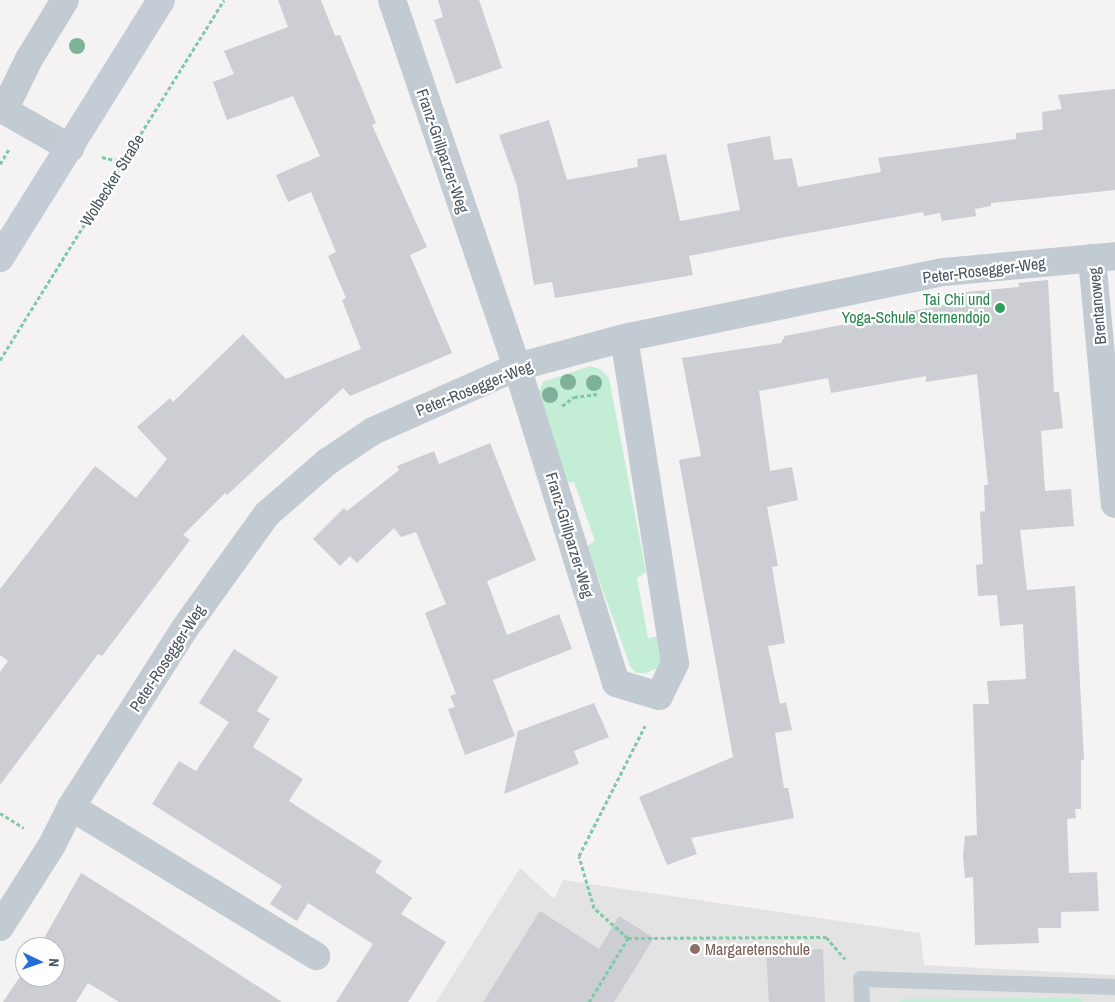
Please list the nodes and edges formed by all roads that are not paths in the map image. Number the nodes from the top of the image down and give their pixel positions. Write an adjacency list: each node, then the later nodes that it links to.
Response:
1 (65, 0): 4 (street)
2 (161, 0): 5 (main road)
3 (392, 0): 9 (street, Franz-Grillparzer-Weg)
4 (2, 109): 5 (street)
5 (70, 148): 7 (main road)
6 (1104, 257): 8 (street, Peter-Rosegger-Weg); 10 (street, Brentanoweg)
7 (0, 258)
8 (624, 338): 9 (street, Peter-Rosegger-Weg); 9 (street, Franz-Grillparzer-Weg)
9 (517, 367): 11 (street, Peter-Rosegger-Weg)
10 (1115, 504)
11 (71, 807): 12 (street, Peter-Rosegger-Weg); 13 (street)
12 (0, 927)
13 (316, 956)
14 (1115, 987): 15 (lane)
15 (862, 1002)

